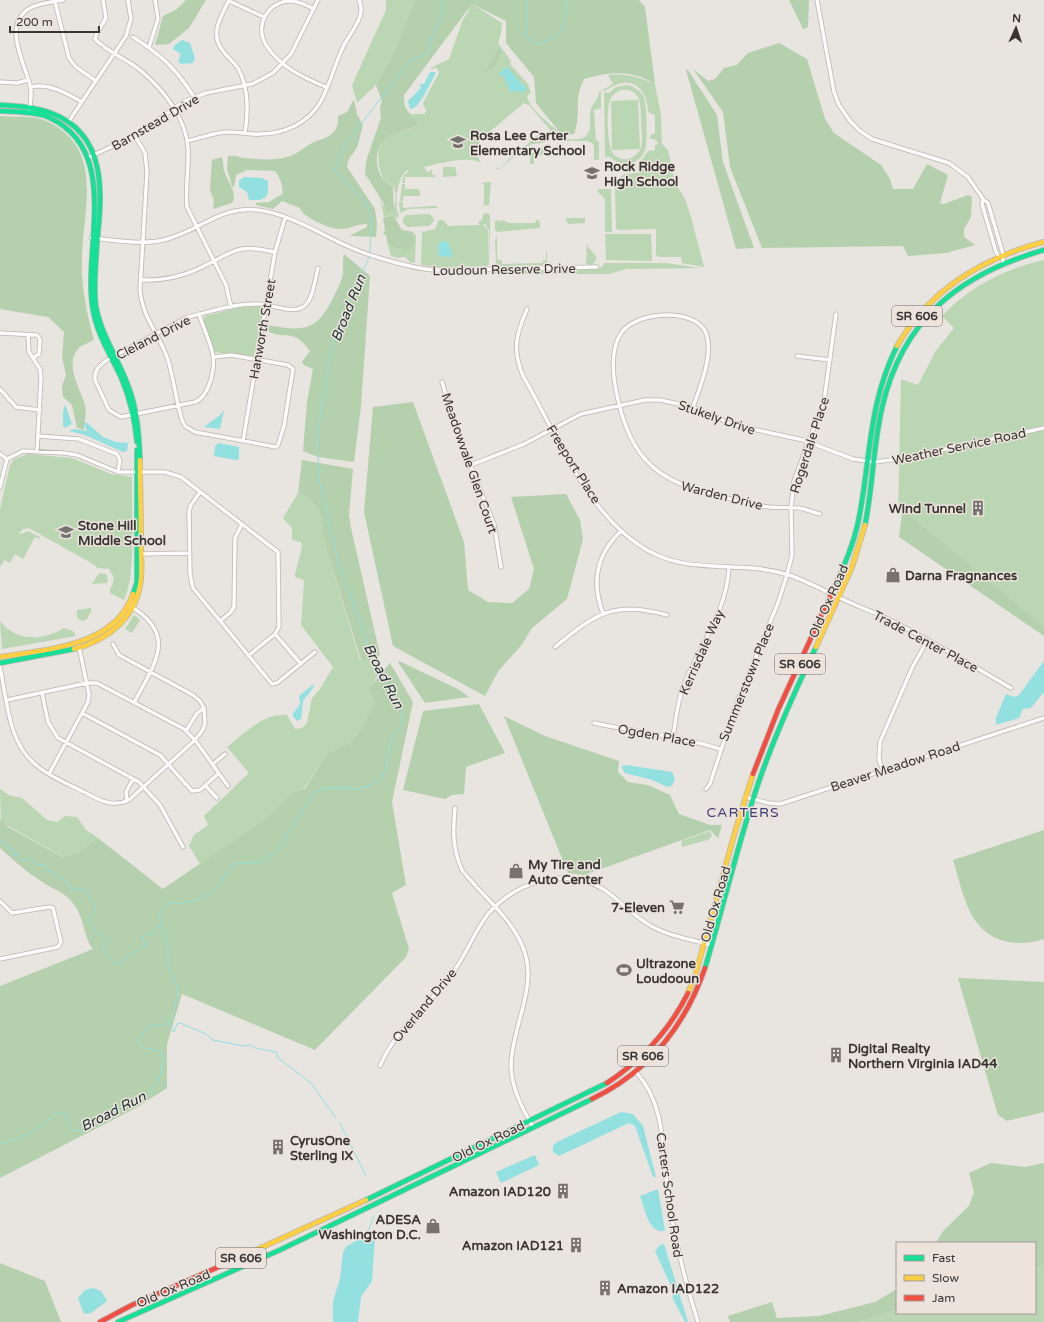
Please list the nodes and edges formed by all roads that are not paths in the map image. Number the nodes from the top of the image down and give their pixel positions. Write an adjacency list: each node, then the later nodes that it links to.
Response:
1 (63, 0): 9 (street)
2 (104, 0): 14 (street)
3 (128, 0): 14 (street)
4 (155, 0): 13 (street)
5 (229, 0): 11 (street); 19 (street)
6 (318, 0): 10 (street, Barnstead Drive)
7 (360, 0): 21 (street)
8 (817, 0): 43 (street)
9 (55, 2): 16 (street); 17 (street)
10 (314, 8): 11 (street); 15 (street, Barnstead Drive)
11 (264, 17): 15 (street)
12 (133, 36): 13 (street)
13 (150, 47): 22 (street)
14 (114, 53): 17 (street); 26 (street)
15 (284, 63): 19 (street, Barnstead Drive); 21 (street)
16 (28, 80): 18 (street); 20 (street)
17 (96, 81): 23 (street)
18 (0, 82)
19 (244, 86): 22 (street, Barnstead Drive); 30 (street)
20 (31, 87): 23 (street); 25 (street)
21 (326, 87): 30 (street)
22 (194, 97): 26 (street, Barnstead Drive)
23 (82, 102): 29 (street)
24 (0, 105): 25 (main road)
25 (30, 108): 28 (street); 29 (main road)
26 (173, 108): 31 (street, Barnstead Drive); 32 (street)
27 (0, 111): 28 (main road)
28 (28, 113): 34 (main road)
29 (69, 121): 33 (main road)
30 (245, 133): 32 (street)
31 (135, 136): 33 (street, Barnstead Drive); 39 (street)
32 (187, 141): 36 (street)
33 (95, 155): 34 (street, Barnstead Drive); 38 (main road)
34 (89, 157): 37 (main road)
35 (285, 218): 36 (street, Loudoun Reserve Drive); 42 (street, Hanworth Street); 46 (street, Loudoun Reserve Drive)
36 (196, 226): 39 (street, Loudoun Reserve Drive); 44 (street)
37 (91, 238): 38 (street, Loudoun Reserve Drive); 60 (main road)
38 (97, 238): 39 (street, Loudoun Reserve Drive); 60 (main road)
39 (143, 241): 48 (street)
40 (1044, 242): 43 (main road, Old Ox Road / SR 606)
41 (1044, 250): 45 (main road, Old Ox Road / SR 606)
42 (275, 252): 44 (street); 49 (street, Hanworth Street)
43 (1000, 255): 45 (street); 78 (main road, Old Ox Road / SR 606)
44 (214, 261): 48 (street); 50 (street)
45 (1003, 262): 79 (main road, Old Ox Road / SR 606)
46 (597, 267)
47 (318, 268): 49 (street, Cleland Drive)
48 (141, 280): 56 (street)
49 (266, 304): 50 (street, Cleland Drive); 61 (street, Hanworth Street)
50 (231, 307): 52 (street, Cleland Drive)
51 (527, 309): 71 (street, Freeport Place)
52 (199, 314): 56 (street, Cleland Drive); 58 (street)
53 (836, 314): 62 (street, Rogerdale Place)
54 (0, 333): 55 (street)
55 (28, 335): 59 (street); 59 (street)
56 (155, 335): 60 (street, Cleland Drive); 66 (street)
57 (797, 356): 62 (street)
58 (214, 357): 61 (street); 66 (street)
59 (33, 358): 68 (street)
60 (112, 358): 69 (main road); 69 (street, Cleland Drive)
61 (257, 359): 73 (street, Hanworth Street); 73 (street)
62 (830, 360): 74 (street, Rogerdale Place)
63 (442, 382): 80 (street, Meadowvale Glen Court)
64 (0, 390): 68 (street)
65 (619, 405): 67 (street, Stukely Drive); 67 (street); 71 (street, Stukely Drive); 85 (street, Warden Drive)
66 (178, 406): 69 (street); 73 (street)
67 (693, 407): 74 (street, Stukely Drive)
68 (40, 410): 72 (street)
69 (135, 415): 82 (main road)
70 (1044, 428): 79 (street, Weather Service Road)
71 (552, 429): 80 (street, Stukely Drive); 88 (street, Freeport Place)
72 (38, 436): 75 (street); 81 (street)
73 (243, 441)
74 (809, 443): 78 (street, Stukely Drive); 85 (street, Rogerdale Place)
75 (37, 451): 77 (street); 81 (street)
76 (0, 454): 77 (street)
77 (8, 459): 83 (street)
78 (867, 461): 79 (street, Stukely Drive); 94 (main road, Old Ox Road / SR 606)
79 (874, 462): 95 (main road, Old Ox Road / SR 606)
80 (471, 465): 92 (street, Meadowvale Glen Court)
81 (118, 472): 82 (street)
82 (139, 472): 84 (street); 90 (main road)
83 (0, 487)
84 (200, 492): 87 (street); 89 (street)
85 (791, 508): 86 (street, Warden Drive); 93 (street, Rogerdale Place)
86 (820, 514)
87 (242, 524): 99 (street); 100 (street)
88 (621, 531): 91 (street, Freeport Place); 97 (street)
89 (189, 553): 90 (street); 99 (street)
90 (139, 554): 96 (main road)
91 (730, 567): 93 (street, Freeport Place); 123 (street, Kerrisdale Way)
92 (501, 568)
93 (787, 575): 94 (street, Freeport Place); 126 (street, Summerstown Place)
94 (832, 593): 95 (street, Freeport Place); 138 (main road, Old Ox Road / SR 606)
95 (838, 598): 101 (street, Trade Center Place); 140 (main road, Old Ox Road / SR 606)
96 (131, 606): 102 (main road); 105 (main road); 112 (street)
97 (603, 613): 98 (street); 104 (street)
98 (667, 615)
99 (220, 621): 107 (street)
100 (275, 634): 107 (street); 110 (street)
101 (928, 641): 114 (street, Trade Center Place); 130 (street)
102 (79, 642): 105 (street); 108 (main road)
103 (114, 644): 112 (street)
104 (555, 647)
105 (80, 648): 109 (main road); 113 (street)
106 (315, 652): 110 (street)
107 (248, 656): 110 (street)
108 (0, 657)
109 (0, 663)
110 (301, 664)
111 (0, 667): 116 (street)
112 (150, 672): 117 (street); 118 (street)
113 (87, 683): 115 (street); 117 (street); 119 (street)
114 (1011, 688)
115 (42, 693): 116 (street); 125 (street)
116 (7, 700): 132 (street)
117 (134, 702): 122 (street)
118 (204, 708): 122 (street); 124 (street)
119 (82, 713): 125 (street); 128 (street)
120 (1044, 718): 130 (street, Beaver Meadow Road)
121 (594, 723): 123 (street, Ogden Place)
122 (186, 731): 124 (street)
123 (673, 737): 126 (street, Ogden Place)
124 (195, 740): 128 (street); 129 (street)
125 (66, 743): 132 (street); 133 (street)
126 (720, 749): 137 (street, Summerstown Place)
127 (225, 754): 129 (street)
128 (169, 764): 134 (street); 136 (street)
129 (213, 764): 131 (street)
130 (883, 770): 140 (street, Beaver Meadow Road)
131 (219, 773): 134 (street); 135 (street)
132 (49, 774): 141 (street)
133 (133, 779): 136 (street); 141 (street)
134 (205, 785): 139 (street)
135 (228, 786)
136 (144, 787): 141 (street); 143 (street)
137 (706, 789)
138 (745, 797): 140 (street, Beaver Meadow Road); 146 (main road, Old Ox Road / SR 606)
139 (217, 798)
140 (753, 799): 147 (main road, Old Ox Road / SR 606)
141 (127, 801)
142 (455, 808): 145 (street)
143 (183, 848)
144 (0, 900): 148 (street)
145 (496, 907): 146 (street, Overland Drive); 149 (street, Overland Drive); 151 (street)
146 (704, 943): 147 (street, Overland Drive); 151 (main road, Old Ox Road / SR 606)
147 (712, 945): 150 (main road, Old Ox Road / SR 606)
148 (0, 959)
149 (380, 1066)
150 (636, 1072): 152 (main road, Old Ox Road / SR 606); 155 (street, Carters School Road)
151 (529, 1121): 152 (street); 153 (main road, Old Ox Road / SR 606)
152 (533, 1127): 154 (main road, Old Ox Road / SR 606)
153 (100, 1322)
154 (118, 1322)
155 (698, 1322)

